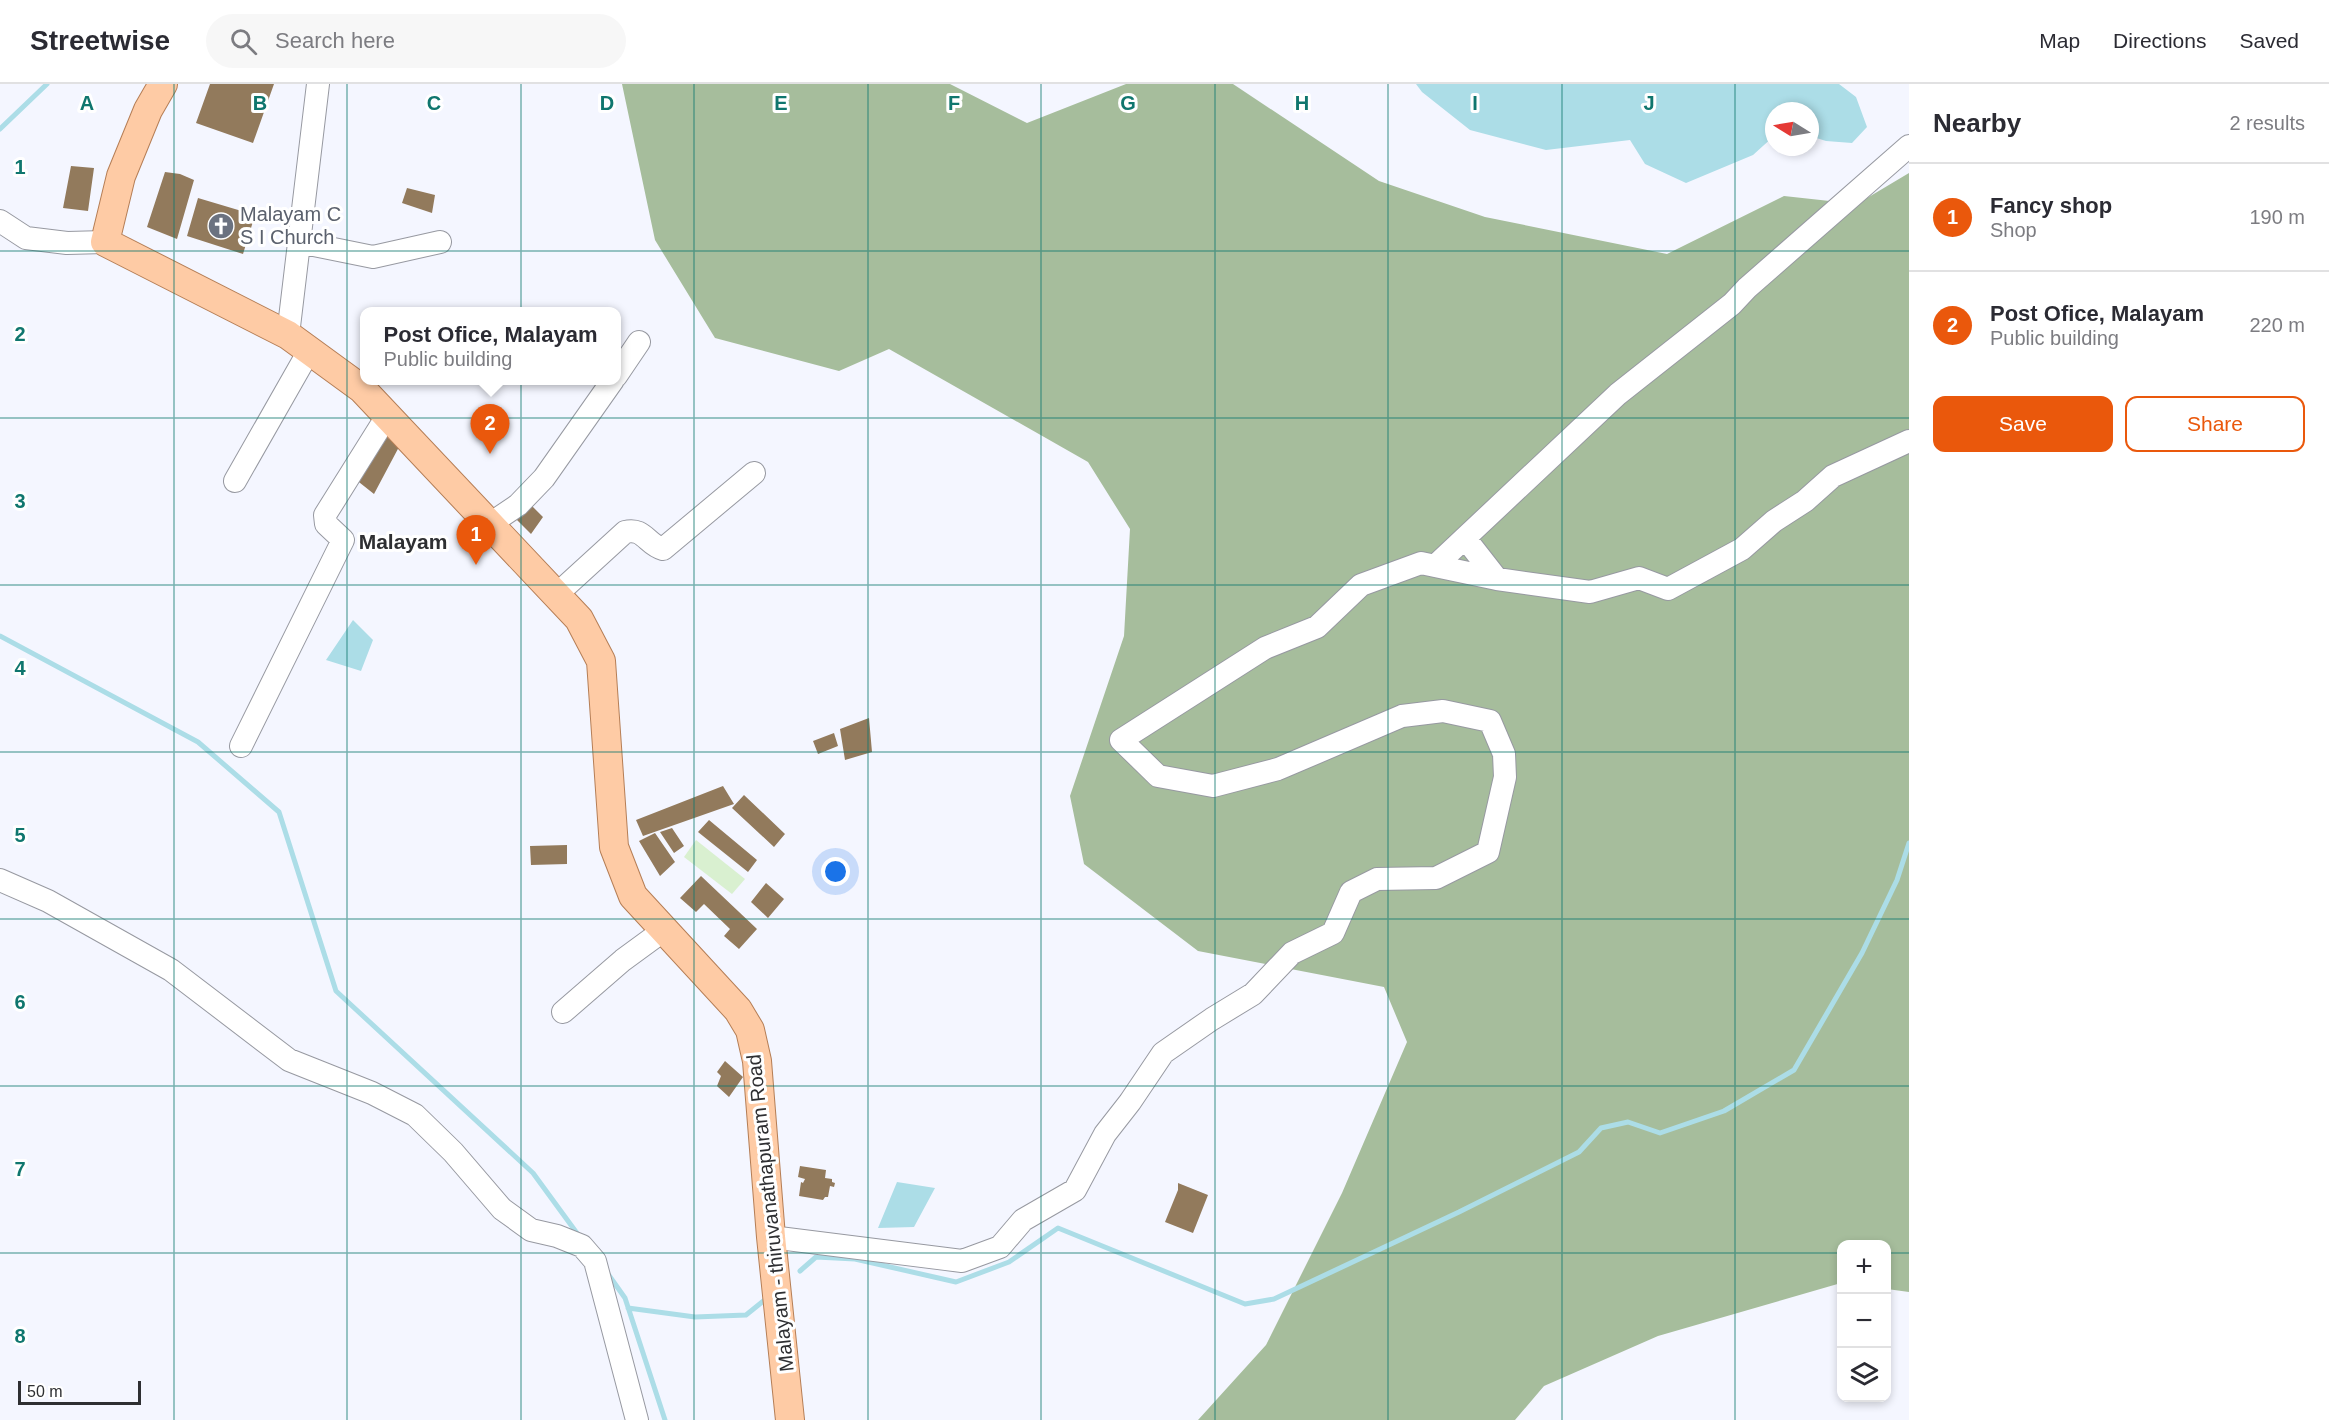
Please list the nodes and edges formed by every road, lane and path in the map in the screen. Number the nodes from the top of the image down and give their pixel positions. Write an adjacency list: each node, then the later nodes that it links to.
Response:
1 (163, 84): 5 (main road)
2 (318, 84): 6 (street)
3 (1909, 146): 17 (street)
4 (0, 220): 5 (street)
5 (105, 242): 9 (main road, Malayam - thiruvanathapuram Road)
6 (299, 242): 7 (street); 9 (street)
7 (440, 242)
8 (639, 342): 10 (street)
9 (298, 343): 12 (main road, Malayam - thiruvanathapuram Road); 15 (street)
10 (621, 369)
11 (610, 385): 16 (street)
12 (387, 416): 16 (main road, Malayam - thiruvanathapuram Road); 21 (street)
13 (1909, 441): 19 (street)
14 (754, 473): 20 (street)
15 (235, 481)
16 (490, 524): 20 (main road, Malayam - thiruvanathapuram Road)
17 (1465, 538): 18 (street); 19 (street)
18 (1435, 566): 19 (street); 25 (street)
19 (1497, 579)
20 (556, 595): 23 (main road, Malayam - thiruvanathapuram Road)
21 (242, 746)
22 (0, 880): 26 (street)
23 (664, 930): 24 (street); 25 (main road, Malayam - thiruvanathapuram Road)
24 (563, 1012)
25 (771, 1237): 27 (main road, Malayam - thiruvanathapuram Road)
26 (637, 1420)
27 (790, 1420)

